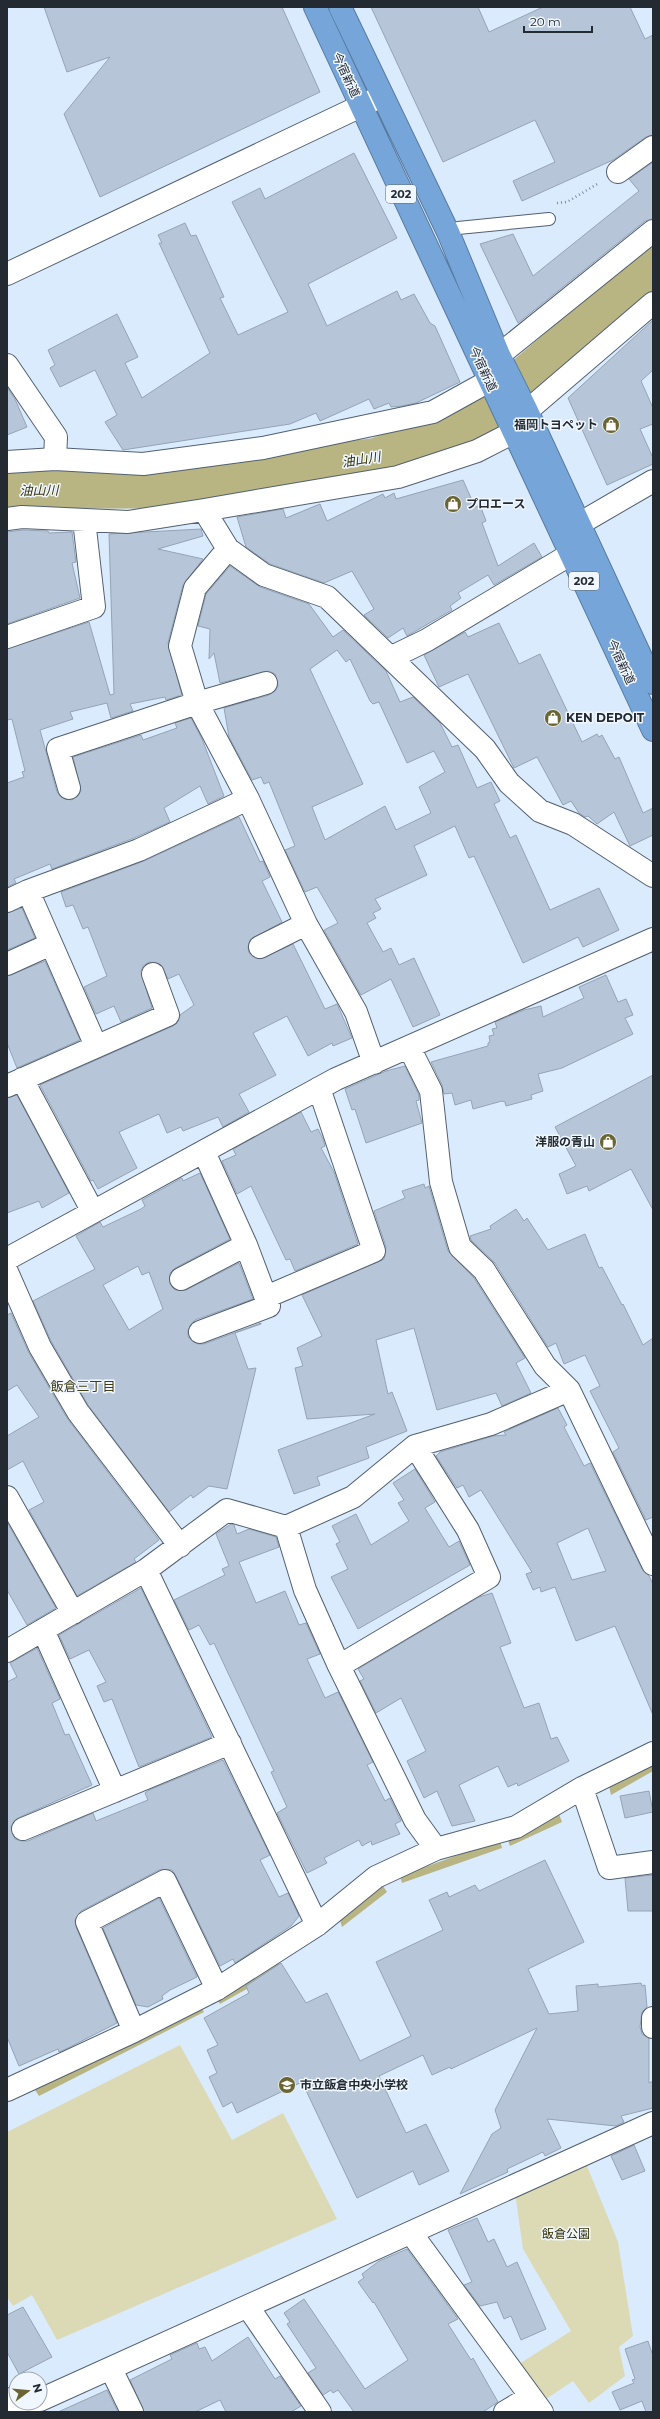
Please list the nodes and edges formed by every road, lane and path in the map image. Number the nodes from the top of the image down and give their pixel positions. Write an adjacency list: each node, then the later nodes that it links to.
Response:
1 (315, 7): 4 (highway, 今宿新道 / 202)
2 (340, 7): 3 (highway, 今宿新道 / 202)
3 (382, 96): 4 (street); 9 (highway, 今宿新道 / 202)
4 (360, 106): 10 (street); 14 (highway, 今宿新道 / 202)
5 (653, 147): 6 (street)
6 (618, 172)
7 (549, 219): 9 (lane)
8 (653, 231): 12 (street)
9 (448, 232): 12 (highway, 今宿新道 / 202)
10 (7, 274)
11 (653, 303): 15 (street)
12 (505, 350): 15 (highway, 今宿新道 / 202)
13 (7, 365): 17 (street)
14 (489, 381): 16 (highway, 今宿新道 / 202); 17 (street)
15 (533, 406): 23 (highway, 今宿新道 / 202)
16 (514, 432): 20 (street); 25 (highway, 今宿新道 / 202)
17 (55, 459): 18 (street)
18 (7, 462)
19 (653, 481): 23 (street)
20 (204, 510): 22 (street); 24 (street)
21 (7, 519): 22 (street)
22 (84, 520): 26 (street)
23 (579, 524): 29 (highway, 今宿新道 / 202)
24 (228, 549): 27 (street); 30 (street)
25 (571, 554): 27 (street); 31 (highway, 今宿新道 / 202)
26 (7, 637)
27 (392, 658): 34 (street)
28 (266, 683): 30 (street)
29 (653, 683)
30 (197, 703): 32 (street); 33 (street)
31 (653, 730)
32 (69, 788)
33 (248, 799): 35 (street); 37 (street)
34 (653, 876)
35 (28, 891): 36 (street); 39 (street)
36 (7, 901)
37 (306, 924): 40 (street); 45 (street)
38 (653, 939): 44 (street)
39 (51, 944): 41 (street); 43 (street)
40 (260, 947)
41 (7, 964)
42 (153, 974): 43 (street)
43 (96, 1046): 46 (street)
44 (410, 1047): 45 (street); 56 (street)
45 (374, 1063): 47 (street)
46 (14, 1082): 49 (street)
47 (319, 1088): 48 (street); 54 (street)
48 (204, 1152): 49 (street); 50 (street)
49 (93, 1212): 51 (street)
50 (246, 1245): 53 (street); 54 (street)
51 (7, 1259)
52 (7, 1272): 60 (street)
53 (181, 1279)
54 (266, 1297): 55 (street)
55 (200, 1332)
56 (569, 1390): 57 (street); 61 (street)
57 (415, 1446): 59 (street); 66 (street)
58 (7, 1497): 63 (street)
59 (286, 1527): 60 (street); 66 (street)
60 (180, 1546): 62 (street)
61 (653, 1564)
62 (146, 1570): 63 (street); 67 (street)
63 (73, 1613): 64 (street)
64 (43, 1630): 65 (street); 70 (street)
65 (7, 1651)
66 (339, 1666): 72 (street)
67 (230, 1743): 70 (street); 74 (street)
68 (653, 1753): 69 (street)
69 (582, 1788): 72 (street); 73 (street)
70 (115, 1791): 71 (street)
71 (23, 1829)
72 (436, 1849): 74 (street)
73 (653, 1862)
74 (318, 1925): 75 (street)
75 (218, 1988): 78 (street); 78 (street)
76 (653, 2018): 77 (street)
77 (653, 2027)
78 (134, 2031): 79 (street)
79 (7, 2090)
80 (653, 2123): 81 (street)
81 (411, 2233): 82 (street); 86 (street)
82 (248, 2307): 83 (street); 89 (street)
83 (111, 2369): 84 (street); 88 (street)
84 (48, 2397)
85 (7, 2398): 87 (street)
86 (536, 2404): 90 (street)
87 (14, 2412)
88 (132, 2412)
89 (320, 2412)
90 (505, 2412)

